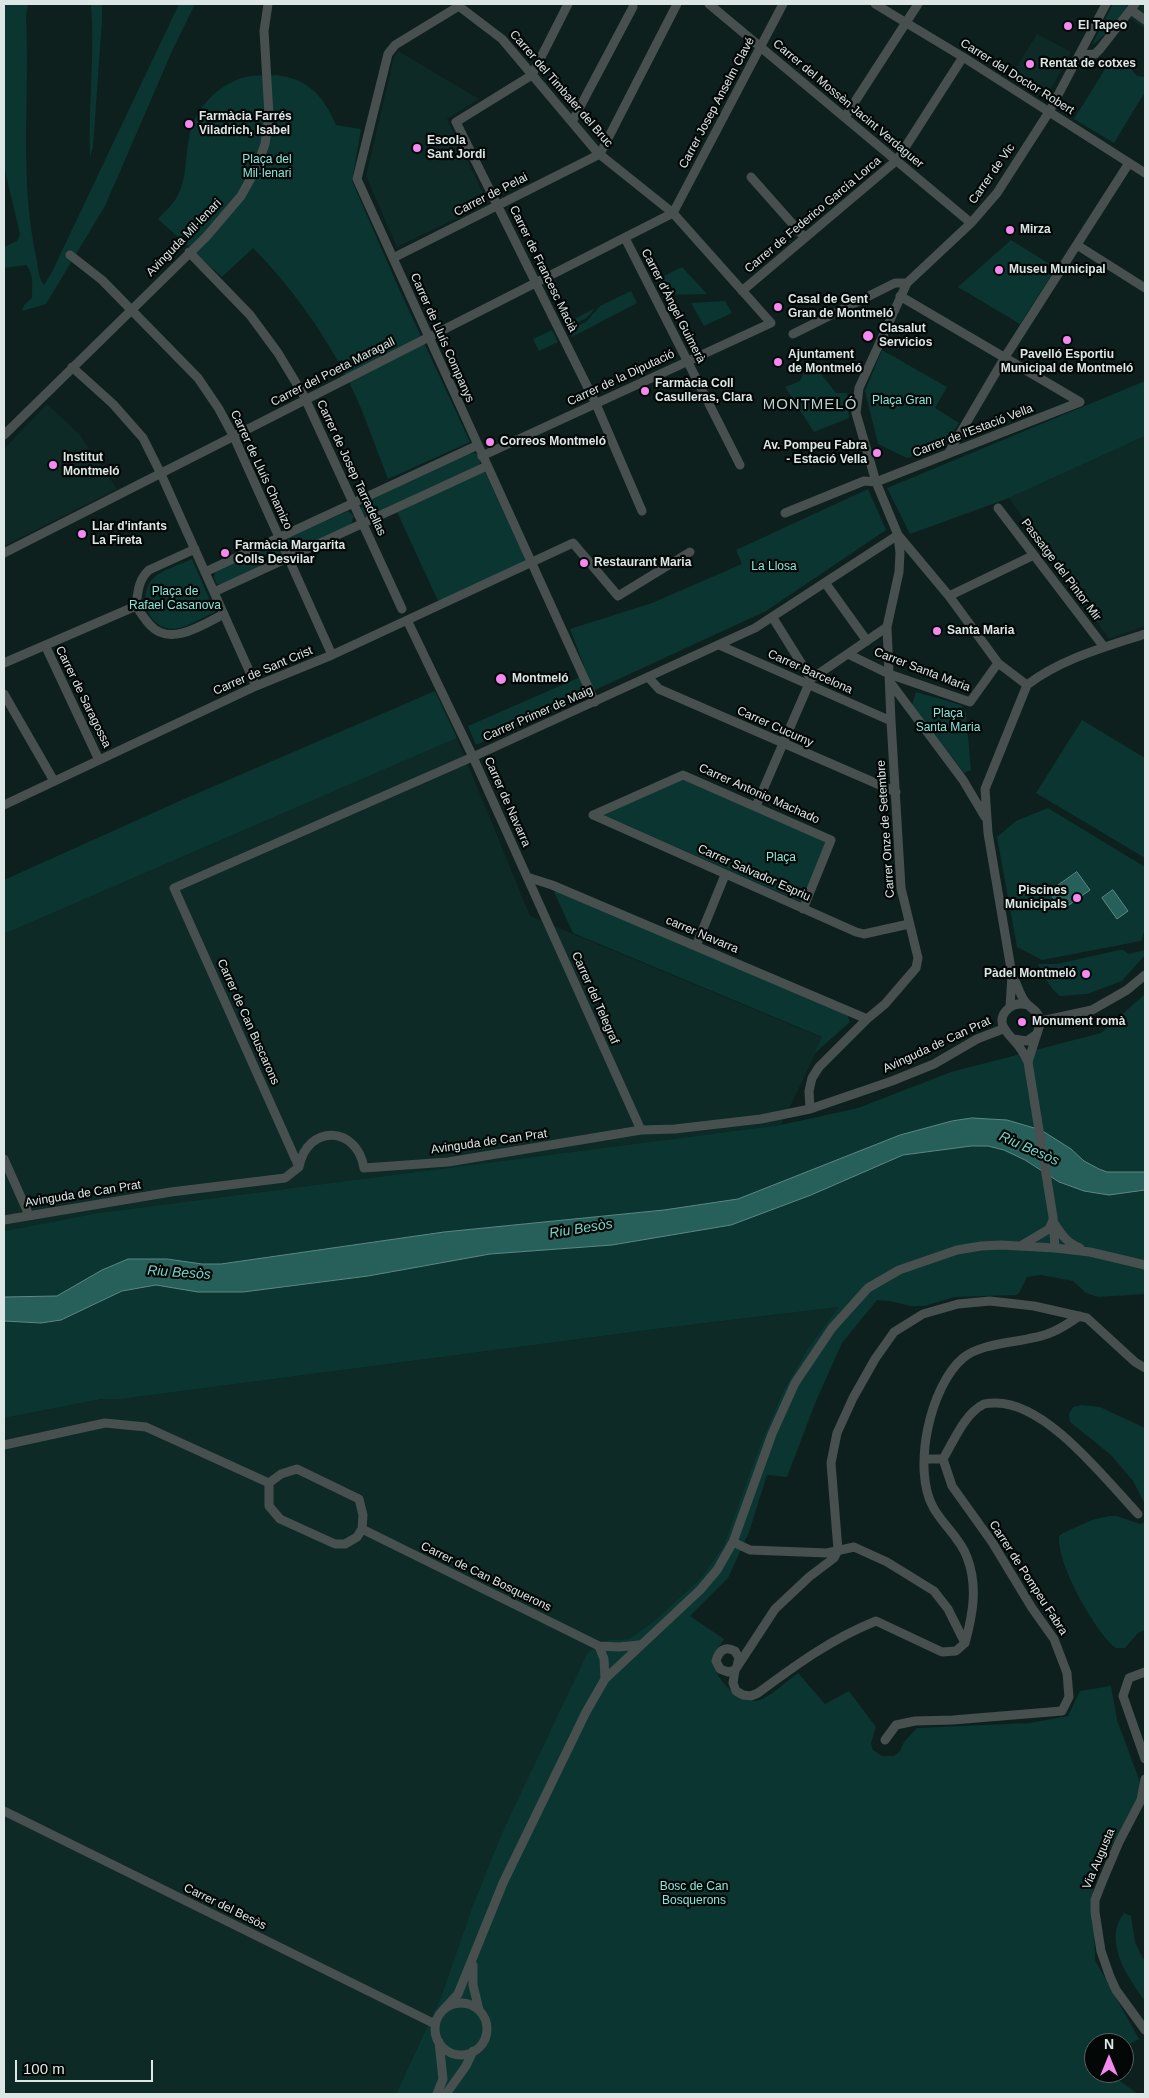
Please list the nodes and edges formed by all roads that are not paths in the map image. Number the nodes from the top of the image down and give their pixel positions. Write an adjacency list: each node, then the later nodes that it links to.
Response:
1 (268, 4): 32 (street, Avinguda Mil·lenari)
2 (568, 4): 17 (street)
3 (677, 4): 21 (street)
4 (709, 4): 14 (street, Carrer del Mossèn Jacint Verdaguer)
5 (783, 4): 14 (street, Carrer Josep Anselm Clavé)
6 (875, 4): 13 (street, Carrer del Doctor Robert)
7 (918, 4): 13 (street)
8 (1106, 4): 15 (street, Carrer de Vic)
9 (459, 5): 17 (street, Carrer del Timbaler del Bruc); 34 (street, Carrer de Lluís Companys)
10 (633, 7): 20 (street)
11 (1133, 7): 12 (street); 15 (street)
12 (1145, 20)
13 (906, 23): 16 (street, Carrer del Doctor Robert); 19 (street)
14 (760, 47): 19 (street, Carrer del Mossèn Jacint Verdaguer); 27 (street, Carrer Josep Anselm Clavé)
15 (1079, 55): 18 (street, Carrer de Vic)
16 (963, 57): 18 (street, Carrer del Doctor Robert); 22 (street, Carrer de Federico García Lorca)
17 (532, 75): 20 (street, Carrer del Timbaler del Bruc); 26 (street, Carrer de Francesc Macià)
18 (1050, 112): 23 (street, Carrer del Doctor Robert); 28 (street, Carrer de Vic)
19 (845, 117): 22 (street, Carrer del Mossèn Jacint Verdaguer)
20 (572, 122): 21 (street, Carrer del Timbaler del Bruc)
21 (600, 154): 26 (street, Carrer de Pelai); 27 (street, Carrer del Timbaler del Bruc)
22 (897, 160): 28 (street, Carrer del Mossèn Jacint Verdaguer); 30 (street, Carrer de Federico García Lorca)
23 (1129, 163): 24 (street, Carrer del Doctor Robert); 31 (street)
24 (1145, 173)
25 (751, 177): 30 (street)
26 (498, 206): 34 (street, Carrer de Pelai); 35 (street, Carrer de Francesc Macià)
27 (673, 213): 29 (street, Carrer del Poeta Maragall); 38 (street, Carrer del Timbaler del Bruc)
28 (971, 223): 36 (street, Carrer de Vic)
29 (625, 238): 35 (street, Carrer del Poeta Maragall); 45 (street, Carrer d'Àngel Guimerà)
30 (805, 238): 38 (street, Carrer de Federico García Lorca)
31 (1077, 245): 37 (street); 44 (street)
32 (189, 252): 40 (street, Avinguda Mil·lenari); 47 (street, Carrer de Josep Tarradellas)
33 (70, 255): 40 (street, Carrer de Lluís Chamizo)
34 (393, 258): 43 (street, Carrer de Lluís Companys)
35 (536, 283): 43 (street, Carrer del Poeta Maragall); 48 (street, Carrer de Francesc Macià)
36 (907, 283): 39 (street); 42 (street, Carrer de Vic)
37 (1145, 288)
38 (742, 291): 41 (street, Carrer del Timbaler del Bruc)
39 (900, 296): 44 (street); 57 (street)
40 (131, 309): 46 (street, Avinguda Mil·lenari); 50 (street, Carrer de Lluís Chamizo)
41 (771, 323): 45 (street, Carrer de la Diputació)
42 (793, 334)
43 (429, 338): 47 (street, Carrer del Poeta Maragall); 51 (street, Carrer de Lluís Companys)
44 (1005, 357): 52 (street); 52 (street, Carrer de l'Estació Vella)
45 (687, 360): 48 (street, Carrer de la Diputació); 54 (street, Carrer d'Àngel Guimerà)
46 (72, 367): 49 (street, Avinguda Mil·lenari); 56 (street)
47 (306, 400): 50 (street, Carrer del Poeta Maragall); 58 (street, Carrer de Josep Tarradellas)
48 (596, 404): 53 (street, Carrer de la Diputació); 60 (street, Carrer de Francesc Macià)
49 (4, 436)
50 (234, 437): 56 (street, Carrer del Poeta Maragall); 64 (street, Carrer de Lluís Chamizo)
51 (478, 445): 53 (street, Carrer de Lluís Companys); 58 (street)
52 (948, 454): 57 (street, Carrer de l'Estació Vella)
53 (482, 456): 55 (street, Carrer de Lluís Companys)
54 (740, 465)
55 (487, 466): 62 (street); 71 (street, Carrer de Lluís Companys)
56 (161, 474): 65 (street); 67 (street, Carrer del Poeta Maragall)
57 (876, 482): 61 (street, Carrer de l'Estació Vella); 63 (street)
58 (353, 502): 62 (street, Carrer de Josep Tarradellas); 64 (street)
59 (998, 508): 68 (street, Passatge del Pintor Mir)
60 (642, 511)
61 (784, 513)
62 (363, 524): 70 (street); 78 (street, Carrer de Josep Tarradellas)
63 (898, 535): 69 (street); 72 (street, Carrer Onze de Setembre); 74 (street, Carrer Primer de Maig)
64 (279, 537): 70 (street, Carrer de Lluís Chamizo); 73 (street)
65 (195, 549): 73 (street); 77 (street)
66 (690, 552): 71 (street, Carrer de Sant Crist)
67 (4, 553)
68 (1034, 555): 76 (street); 87 (street, Passatge del Pintor Mir)
69 (917, 558): 72 (street); 76 (street)
70 (289, 559): 75 (street); 89 (street, Carrer de Lluís Chamizo)
71 (533, 563): 81 (street, Carrer de Sant Crist); 98 (street, Carrer de Lluís Companys)
72 (900, 565): 82 (street, Carrer Onze de Setembre)
73 (205, 572): 75 (street)
74 (826, 584): 80 (street, Carrer Primer de Maig); 84 (street)
75 (214, 592): 79 (street)
76 (949, 596): 90 (street)
77 (136, 606): 79 (street); 85 (street)
78 (402, 609)
79 (224, 614): 96 (street)
80 (773, 618): 86 (street, Carrer Primer de Maig); 94 (street)
81 (407, 620): 89 (street, Carrer de Sant Crist); 101 (street, Carrer de Navarra)
82 (887, 627): 84 (street); 93 (street, Carrer Onze de Setembre)
83 (1145, 634): 87 (street)
84 (867, 641): 88 (street)
85 (45, 645): 91 (street); 102 (street, Carrer de Saragossa)
86 (719, 645): 92 (street, Carrer Primer de Maig); 94 (street, Carrer Barcelona)
87 (1104, 647): 95 (street)
88 (848, 654): 93 (street, Carrer Santa Maria); 94 (street)
89 (332, 655): 96 (street, Carrer de Sant Crist)
90 (998, 662): 93 (street, Carrer Santa Maria); 95 (street)
91 (4, 663)
92 (648, 678): 98 (street, Carrer Primer de Maig); 100 (street, Carrer Cucurny)
93 (890, 678): 99 (street, Carrer Onze de Setembre); 106 (street)
94 (810, 682): 99 (street, Carrer Barcelona); 100 (street)
95 (1028, 685): 104 (street)
96 (256, 686): 102 (street, Carrer de Sant Crist)
97 (4, 694): 103 (street)
98 (595, 702): 101 (street, Carrer Primer de Maig)
99 (891, 721): 105 (street, Carrer Onze de Setembre)
100 (782, 744): 105 (street, Carrer Cucurny); 108 (street)
101 (473, 757): 112 (street, Carrer de Navarra); 113 (street, Carrer Primer de Maig)
102 (100, 760): 103 (street, Carrer de Sant Crist)
103 (54, 781): 107 (street, Carrer de Sant Crist)
104 (986, 789): 106 (street); 110 (street)
105 (896, 792): 115 (street, Carrer Onze de Setembre)
106 (971, 792): 110 (street)
107 (4, 805)
108 (756, 806): 109 (street, Carrer Antonio Machado); 114 (street, Carrer Antonio Machado)
109 (593, 815): 111 (street, Carrer Salvador Espriu)
110 (986, 820): 117 (street)
111 (725, 875): 114 (street, Carrer Salvador Espriu); 116 (street)
112 (527, 877): 116 (street, carrer Navarra); 128 (street, Carrer del Telegraf)
113 (174, 888): 130 (street, Carrer de Can Buscarons)
114 (803, 909): 115 (street, Carrer Salvador Espriu)
115 (909, 924): 121 (street, Carrer Onze de Setembre)
116 (696, 946): 121 (street, carrer Navarra)
117 (1012, 975): 119 (street); 120 (street)
118 (1145, 975): 122 (street)
119 (1028, 1004): 120 (street); 122 (street)
120 (1010, 1007): 123 (street)
121 (867, 1018): 127 (street, Carrer Onze de Setembre)
122 (1040, 1021): 124 (street)
123 (1003, 1029): 125 (street); 127 (street, Avinguda de Can Prat)
124 (1037, 1034): 125 (street); 126 (street)
125 (1013, 1039): 126 (street)
126 (1028, 1062): 132 (street)
127 (810, 1110): 128 (street, Avinguda de Can Prat)
128 (641, 1130): 130 (street, Avinguda de Can Prat)
129 (4, 1159): 131 (street)
130 (299, 1167): 131 (street, Avinguda de Can Prat)
131 (29, 1215): 133 (street, Avinguda de Can Prat)
132 (1052, 1216): 134 (street); 135 (street); 136 (street)
133 (4, 1220)
134 (1022, 1246): 135 (street); 146 (street)
135 (1055, 1248): 136 (street)
136 (1090, 1252): 137 (street)
137 (1145, 1265)
138 (1080, 1316): 139 (street); 141 (street); 147 (street)
139 (1145, 1368)
140 (4, 1444): 143 (street)
141 (925, 1459): 142 (street); 148 (street)
142 (943, 1459): 144 (street); 153 (street, Carrer de Pompeu Fabra)
143 (269, 1483): 145 (street); 145 (street)
144 (1138, 1514)
145 (362, 1529): 149 (street, Carrer de Can Bosquerons)
146 (733, 1542): 147 (street); 150 (street)
147 (838, 1550): 148 (street); 148 (street)
148 (966, 1643)
149 (599, 1646): 150 (street, Carrer de Can Bosquerons); 152 (street)
150 (639, 1646): 152 (street)
151 (1145, 1672): 154 (street)
152 (605, 1679): 157 (street)
153 (885, 1740)
154 (1145, 1759)
155 (1145, 1779): 161 (street, Via Augusta)
156 (4, 1811): 160 (street, Carrer del Besòs)
157 (473, 1960): 158 (street); 159 (street)
158 (443, 2010): 159 (street); 160 (street)
159 (479, 2010): 163 (street)
160 (435, 2024): 162 (street)
161 (1145, 2030)
162 (439, 2042): 163 (street); 164 (street)
163 (473, 2051): 165 (street)
164 (437, 2094)
165 (446, 2094)

